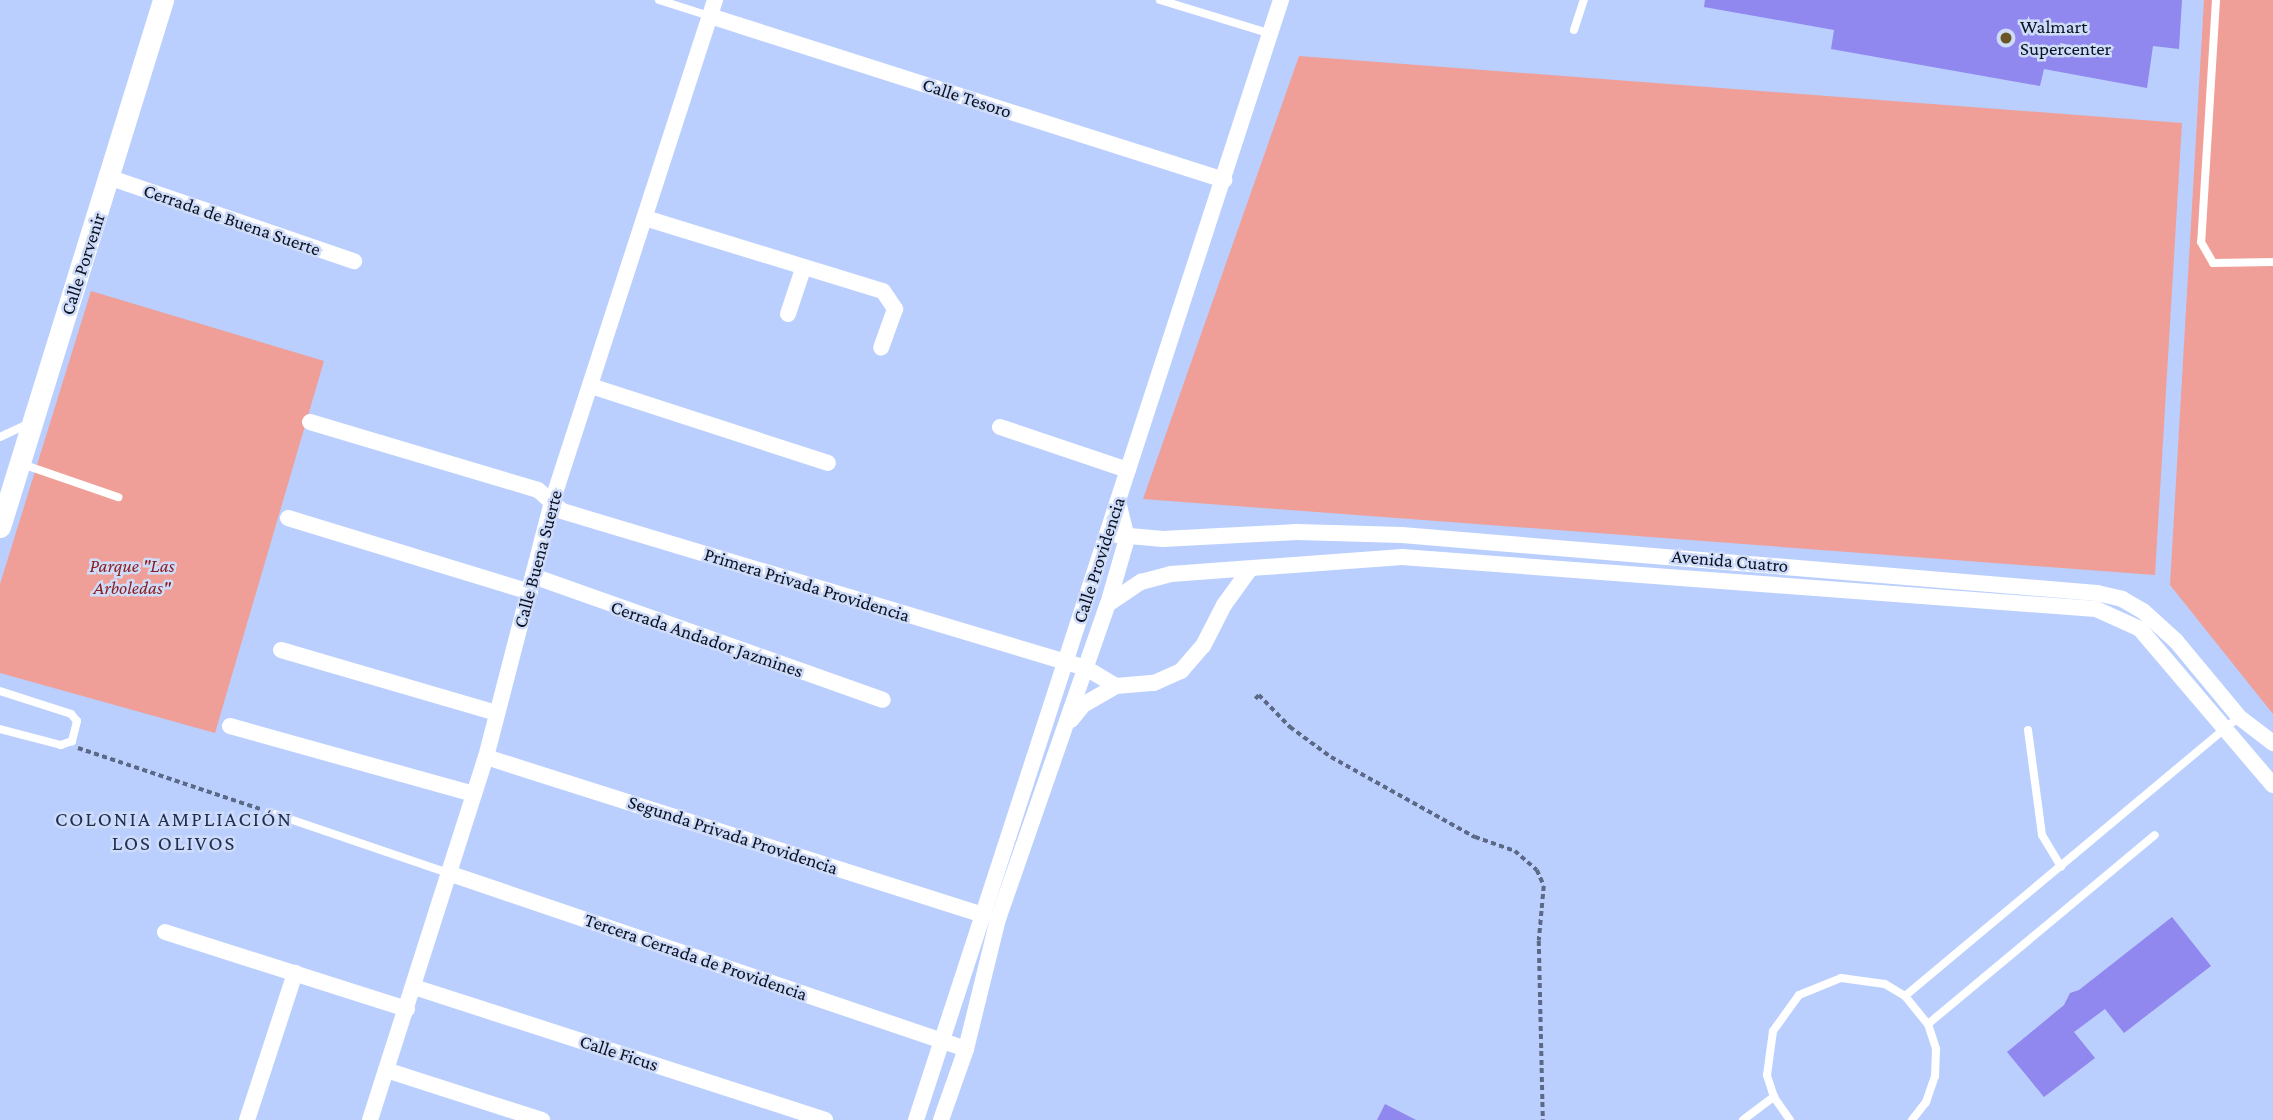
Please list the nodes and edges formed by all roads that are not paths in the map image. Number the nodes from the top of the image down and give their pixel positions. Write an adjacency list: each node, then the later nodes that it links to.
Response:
1 (163, 0): 11 (street, Calle Porvenir)
2 (659, 0): 8 (lane)
3 (715, 0): 8 (street, Calle Buena Suerte)
4 (1160, 0): 10 (lane)
5 (1281, 0): 10 (street, Calle Providencia)
6 (1584, 0): 9 (lane)
7 (2216, 0): 15 (lane)
8 (709, 16): 12 (street, Calle Tesoro); 13 (street, Calle Buena Suerte)
9 (1574, 30)
10 (1271, 34): 12 (street, Calle Providencia)
11 (111, 178): 14 (street, Cerrada de Buena Suerte); 20 (street, Calle Porvenir)
12 (1224, 180): 26 (street, Calle Providencia)
13 (645, 218): 16 (street); 19 (street, Calle Buena Suerte)
14 (354, 261)
15 (2273, 262)
16 (803, 269): 17 (street); 18 (street)
17 (788, 314)
18 (881, 348)
19 (591, 386): 24 (street); 28 (street, Calle Buena Suerte)
20 (34, 421): 23 (lane); 25 (street, Calle Porvenir)
21 (310, 422): 28 (street, Primera Privada Providencia)
22 (1000, 427): 26 (street)
23 (0, 437)
24 (828, 463)
25 (20, 464): 27 (lane); 31 (street, Calle Porvenir)
26 (1128, 470): 29 (street, Calle Providencia)
27 (118, 497)
28 (552, 502): 37 (street, Calle Buena Suerte); 40 (street, Primera Privada Providencia)
29 (1118, 503): 32 (street, Calle Providencia); 33 (street)
30 (288, 517): 37 (street, Cerrada Andador Jazmines)
31 (0, 527)
32 (1107, 534): 33 (street, Avenida Cuatro); 40 (street, Calle Providencia)
33 (1126, 538): 34 (street, Avenida Cuatro); 38 (street, Calle Providencia)
34 (1755, 563): 36 (street); 46 (street, Avenida Cuatro)
35 (1250, 569): 36 (street, Avenida Cuatro); 38 (street, Avenida Cuatro); 42 (street)
36 (1753, 583): 50 (street, Avenida Cuatro)
37 (531, 584): 44 (street, Cerrada Andador Jazmines); 45 (street, Calle Buena Suerte)
38 (1108, 604): 41 (street, Calle Providencia)
39 (281, 650): 45 (street)
40 (1065, 663): 41 (street, Primera Privada Providencia); 60 (street, Calle Providencia)
41 (1086, 668): 42 (street, Primera Privada Providencia); 51 (street, Calle Providencia)
42 (1116, 686): 51 (street)
43 (0, 691): 48 (lane)
44 (883, 700)
45 (497, 713): 53 (street, Calle Buena Suerte)
46 (2239, 717): 50 (lane); 52 (street, Avenida Cuatro)
47 (230, 726): 55 (street)
48 (0, 729)
49 (2028, 730): 58 (lane)
50 (2226, 731): 54 (street, Avenida Cuatro); 58 (lane)
51 (1061, 734): 68 (street, Calle Providencia)
52 (2273, 743)
53 (486, 757): 55 (street, Calle Buena Suerte); 60 (street, Segunda Privada Providencia)
54 (2273, 785)
55 (474, 794): 59 (street, Calle Buena Suerte)
56 (269, 812): 59 (lane)
57 (2155, 835): 66 (lane)
58 (2061, 867): 64 (lane)
59 (451, 874): 63 (street, Calle Buena Suerte); 67 (street, Tercera Cerrada de Providencia)
60 (980, 914): 67 (street, Calle Providencia)
61 (166, 932): 62 (street)
62 (295, 974): 65 (street); 71 (street)
63 (414, 987): 65 (street, Calle Buena Suerte); 74 (street, Calle Ficus)
64 (1905, 996): 66 (lane); 70 (lane)
65 (407, 1009): 69 (street, Calle Buena Suerte)
66 (1928, 1024): 79 (lane)
67 (941, 1040): 68 (street, Tercera Cerrada de Providencia); 75 (street, Calle Providencia)
68 (966, 1049): 76 (street, Calle Providencia)
69 (386, 1070): 72 (street, Calle Buena Suerte); 73 (street)
70 (1774, 1097): 77 (lane); 78 (lane)
71 (247, 1120)
72 (370, 1120)
73 (542, 1120)
74 (825, 1120)
75 (916, 1120)
76 (941, 1120)
77 (1743, 1120)
78 (1790, 1120)
79 (1912, 1120)

